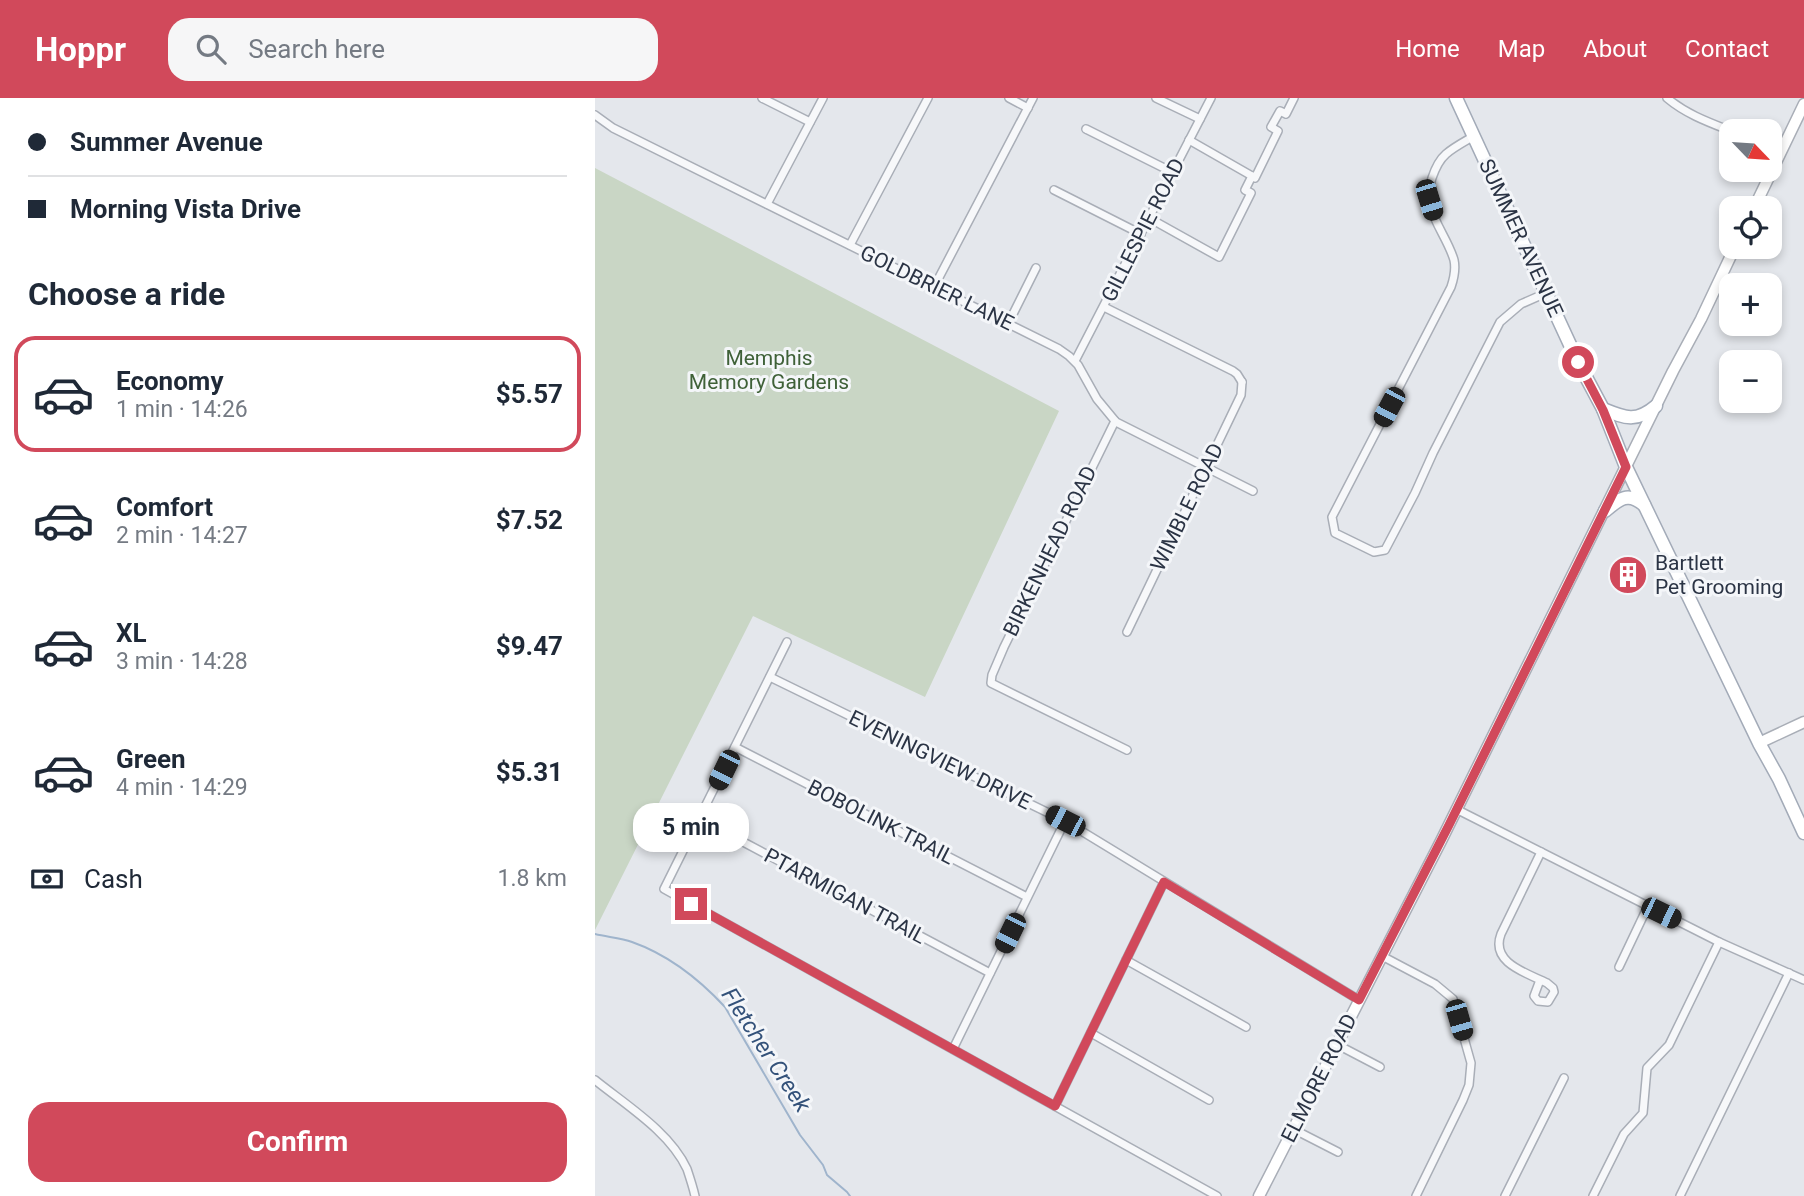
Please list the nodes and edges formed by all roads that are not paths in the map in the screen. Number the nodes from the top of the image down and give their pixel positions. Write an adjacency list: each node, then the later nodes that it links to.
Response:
1 (762, 98): 15 (street)
2 (823, 98): 15 (street)
3 (928, 98): 27 (street)
4 (1009, 98): 12 (street)
5 (1034, 98): 12 (street)
6 (1210, 98): 14 (street, GILLESPIE ROAD)
7 (1294, 98): 22 (street)
8 (1456, 98): 18 (main road, SUMMER AVENUE)
9 (1667, 98): 16 (street)
10 (1160, 99): 14 (street)
11 (1804, 104): 20 (street)
12 (1028, 108): 30 (street)
13 (595, 115): 24 (street, GOLDBRIER LANE)
14 (1200, 119): 19 (street, GILLESPIE ROAD)
15 (810, 122): 24 (street)
16 (1719, 126)
17 (1086, 129): 21 (street)
18 (1474, 136): 31 (main road, SUMMER AVENUE); 31 (street)
19 (1189, 140): 21 (street, GILLESPIE ROAD); 22 (street)
20 (1782, 140)
21 (1173, 172): 25 (street, GILLESPIE ROAD)
22 (1252, 176): 25 (street)
23 (1054, 190): 26 (street)
24 (767, 204): 27 (street, GOLDBRIER LANE)
25 (1149, 218): 26 (street, GILLESPIE ROAD)
26 (1141, 234): 32 (street, GILLESPIE ROAD)
27 (850, 245): 30 (street, GOLDBRIER LANE)
28 (1729, 259): 35 (street, ELMORE ROAD)
29 (1036, 268): 33 (street)
30 (934, 287): 33 (street, GOLDBRIER LANE)
31 (1546, 293): 36 (main road, SUMMER AVENUE)
32 (1104, 307): 34 (street, GILLESPIE ROAD); 39 (street, WIMBLE ROAD)
33 (1009, 324): 34 (street, GOLDBRIER LANE)
34 (1075, 361): 37 (street, GOLDBRIER LANE)
35 (1656, 406): 36 (main road); 38 (street, ELMORE ROAD)
36 (1603, 410): 38 (main road, SUMMER AVENUE)
37 (1115, 421): 39 (street, GOLDBRIER LANE); 49 (street, BIRKENHEAD ROAD)
38 (1626, 467): 41 (main road, SUMMER AVENUE); 42 (street, ELMORE ROAD)
39 (1206, 468): 40 (street, GOLDBRIER LANE); 43 (street, WIMBLE ROAD)
40 (1253, 491)
41 (1645, 505): 42 (main road); 47 (main road, SUMMER AVENUE)
42 (1605, 511): 50 (street, ELMORE ROAD)
43 (1127, 632)
44 (787, 642): 45 (street)
45 (770, 677): 48 (street); 52 (street, EVENINGVIEW DRIVE)
46 (1804, 722): 47 (street)
47 (1759, 743): 53 (main road, SUMMER AVENUE)
48 (735, 747): 51 (street); 56 (street, BOBOLINK TRAIL)
49 (1127, 750)
50 (1457, 810): 54 (street); 59 (street, ELMORE ROAD)
51 (700, 818): 62 (street, PTARMIGAN TRAIL); 70 (street)
52 (1065, 821): 55 (street, EVENINGVIEW DRIVE); 56 (street)
53 (1804, 833)
54 (1541, 852): 57 (street); 64 (street)
55 (1164, 882): 60 (street); 66 (street, EVENINGVIEW DRIVE)
56 (1027, 897): 62 (street)
57 (1648, 906): 58 (street); 61 (street)
58 (1719, 942): 63 (street); 83 (street)
59 (1382, 956): 66 (street, ELMORE ROAD); 81 (street)
60 (1126, 960): 67 (street); 68 (street)
61 (1619, 967)
62 (990, 973): 70 (street)
63 (1789, 973): 65 (street); 84 (street)
64 (1541, 980)
65 (1804, 980)
66 (1359, 1000): 69 (street, ELMORE ROAD)
67 (1246, 1027)
68 (1091, 1033): 74 (street); 75 (street)
69 (1336, 1044): 71 (street); 76 (street, ELMORE ROAD)
70 (953, 1049): 75 (street)
71 (1380, 1067)
72 (1564, 1078): 82 (street)
73 (595, 1080): 78 (street)
74 (1209, 1100)
75 (1055, 1106): 79 (street)
76 (1293, 1129): 77 (street); 80 (street, ELMORE ROAD)
77 (1338, 1152)
78 (695, 1196)
79 (1217, 1196)
80 (1259, 1196)
81 (1416, 1196)
82 (1505, 1196)
83 (1593, 1196)
84 (1680, 1196)

